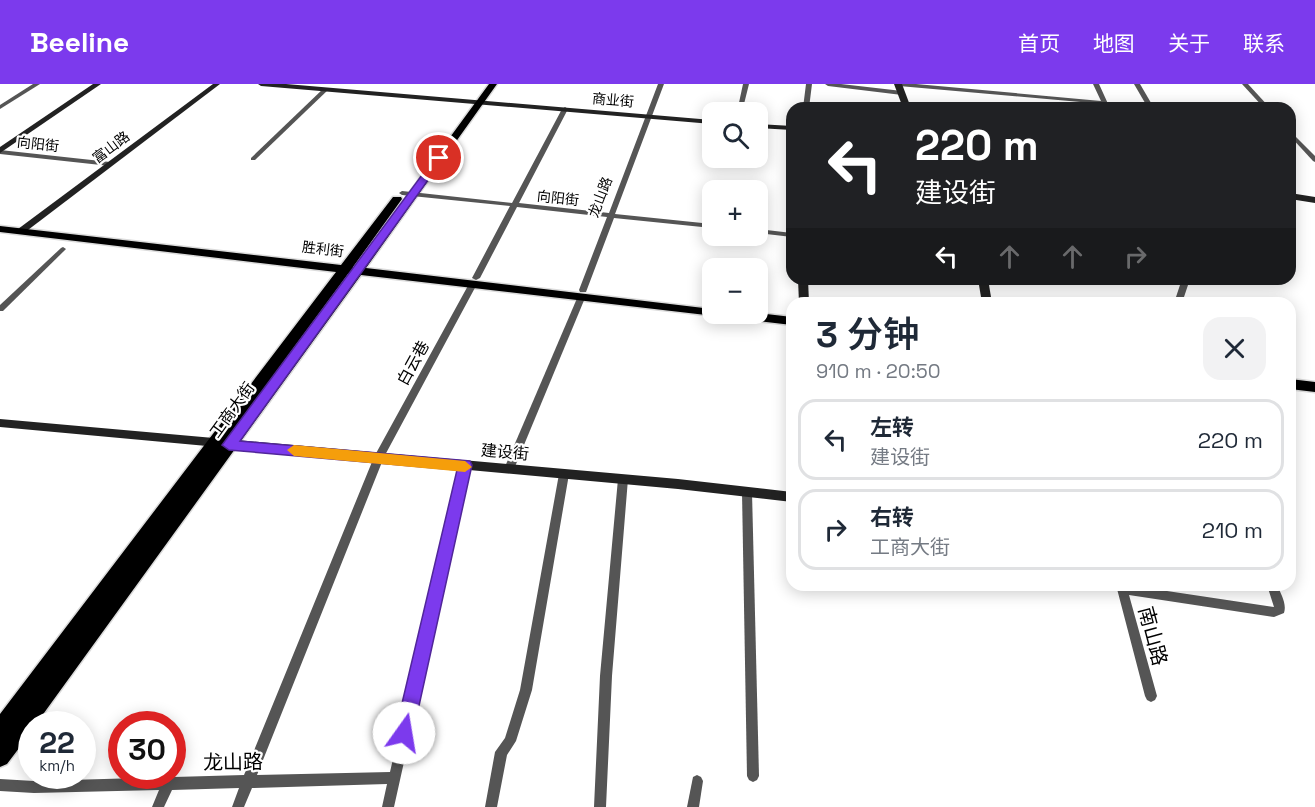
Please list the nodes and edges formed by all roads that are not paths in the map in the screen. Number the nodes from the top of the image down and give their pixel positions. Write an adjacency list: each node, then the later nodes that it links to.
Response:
1 (37, 84): 26 (street)
2 (98, 84): 33 (street)
3 (217, 84): 36 (street, 富山路)
4 (261, 84): 15 (street, 商业街)
5 (484, 84): 18 (main road, 工商大街)
6 (493, 84): 18 (main road, 工商大街)
7 (661, 84): 28 (street, 龙山路)
8 (746, 84): 19 (street)
9 (809, 84): 20 (street)
10 (828, 84): 17 (street)
11 (899, 84): 17 (street); 22 (street)
12 (1096, 84): 23 (street)
13 (1137, 84): 24 (street)
14 (1245, 84): 25 (street)
15 (313, 86): 16 (street, 商业街)
16 (326, 89): 18 (street, 商业街); 34 (street)
17 (902, 93): 21 (street)
18 (475, 102): 27 (street, 商业街); 37 (main road, 工商大街)
19 (742, 102)
20 (807, 102)
21 (905, 102)
22 (1068, 102)
23 (1104, 102)
24 (1148, 102)
25 (1262, 102)
26 (0, 107)
27 (565, 109): 28 (street, 商业街); 40 (street, 白云巷)
28 (648, 116): 29 (street, 商业街); 41 (street, 龙山路)
29 (702, 121)
30 (768, 127): 31 (street)
31 (786, 128)
32 (1296, 139): 35 (street)
33 (0, 152): 36 (street, 向阳街)
34 (253, 159)
35 (1315, 160)
36 (110, 164): 44 (street, 富山路)
37 (407, 194): 40 (street, 向阳街); 48 (main road, 工商大街)
38 (1296, 197): 39 (street)
39 (1315, 200)
40 (514, 205): 41 (street, 向阳街); 49 (street, 白云巷)
41 (609, 215): 42 (street, 向阳街); 50 (street, 龙山路)
42 (702, 225)
43 (0, 226): 44 (main road, 胜利街)
44 (23, 229): 48 (main road, 胜利街)
45 (768, 232): 46 (street)
46 (786, 234)
47 (63, 249): 52 (street)
48 (354, 267): 49 (main road, 胜利街); 63 (main road, 工商大街)
49 (475, 281): 50 (main road, 胜利街); 64 (street, 白云巷)
50 (582, 294): 51 (main road, 胜利街); 53 (main road, 胜利街); 66 (street, 龙山路)
51 (702, 305)
52 (0, 309)
53 (702, 311)
54 (768, 313): 55 (main road)
55 (786, 315)
56 (768, 319): 57 (main road)
57 (786, 320)
58 (1296, 379): 59 (main road)
59 (1315, 381)
60 (1296, 385): 61 (main road)
61 (1315, 387)
62 (0, 423): 63 (street, 建设街)
63 (222, 444): 64 (street, 建设街); 75 (main road, 工商大街); 76 (main road, 工商大街)
64 (379, 457): 65 (street, 建设街); 79 (street, 白云巷)
65 (465, 465): 66 (street, 建设街); 78 (street)
66 (509, 469): 67 (street, 建设街)
67 (564, 474): 68 (street, 建设街); 88 (street)
68 (623, 479): 69 (street, 建设街); 89 (street)
69 (747, 492): 70 (street, 建设街); 77 (street)
70 (786, 496)
71 (1123, 591): 74 (street, 南山路)
72 (1146, 591): 73 (street)
73 (1274, 591)
74 (1151, 696)
75 (0, 729)
76 (0, 757)
77 (753, 776)
78 (394, 778): 79 (street, 龙山路); 87 (street)
79 (247, 782): 82 (street, 龙山路); 86 (street, 白云巷)
80 (697, 782): 90 (street)
81 (108, 784): 83 (street, 龙山路)
82 (186, 784)
83 (0, 785)
84 (166, 789): 85 (street)
85 (158, 807)
86 (238, 807)
87 (388, 807)
88 (491, 807)
89 (600, 807)
90 (693, 807)

